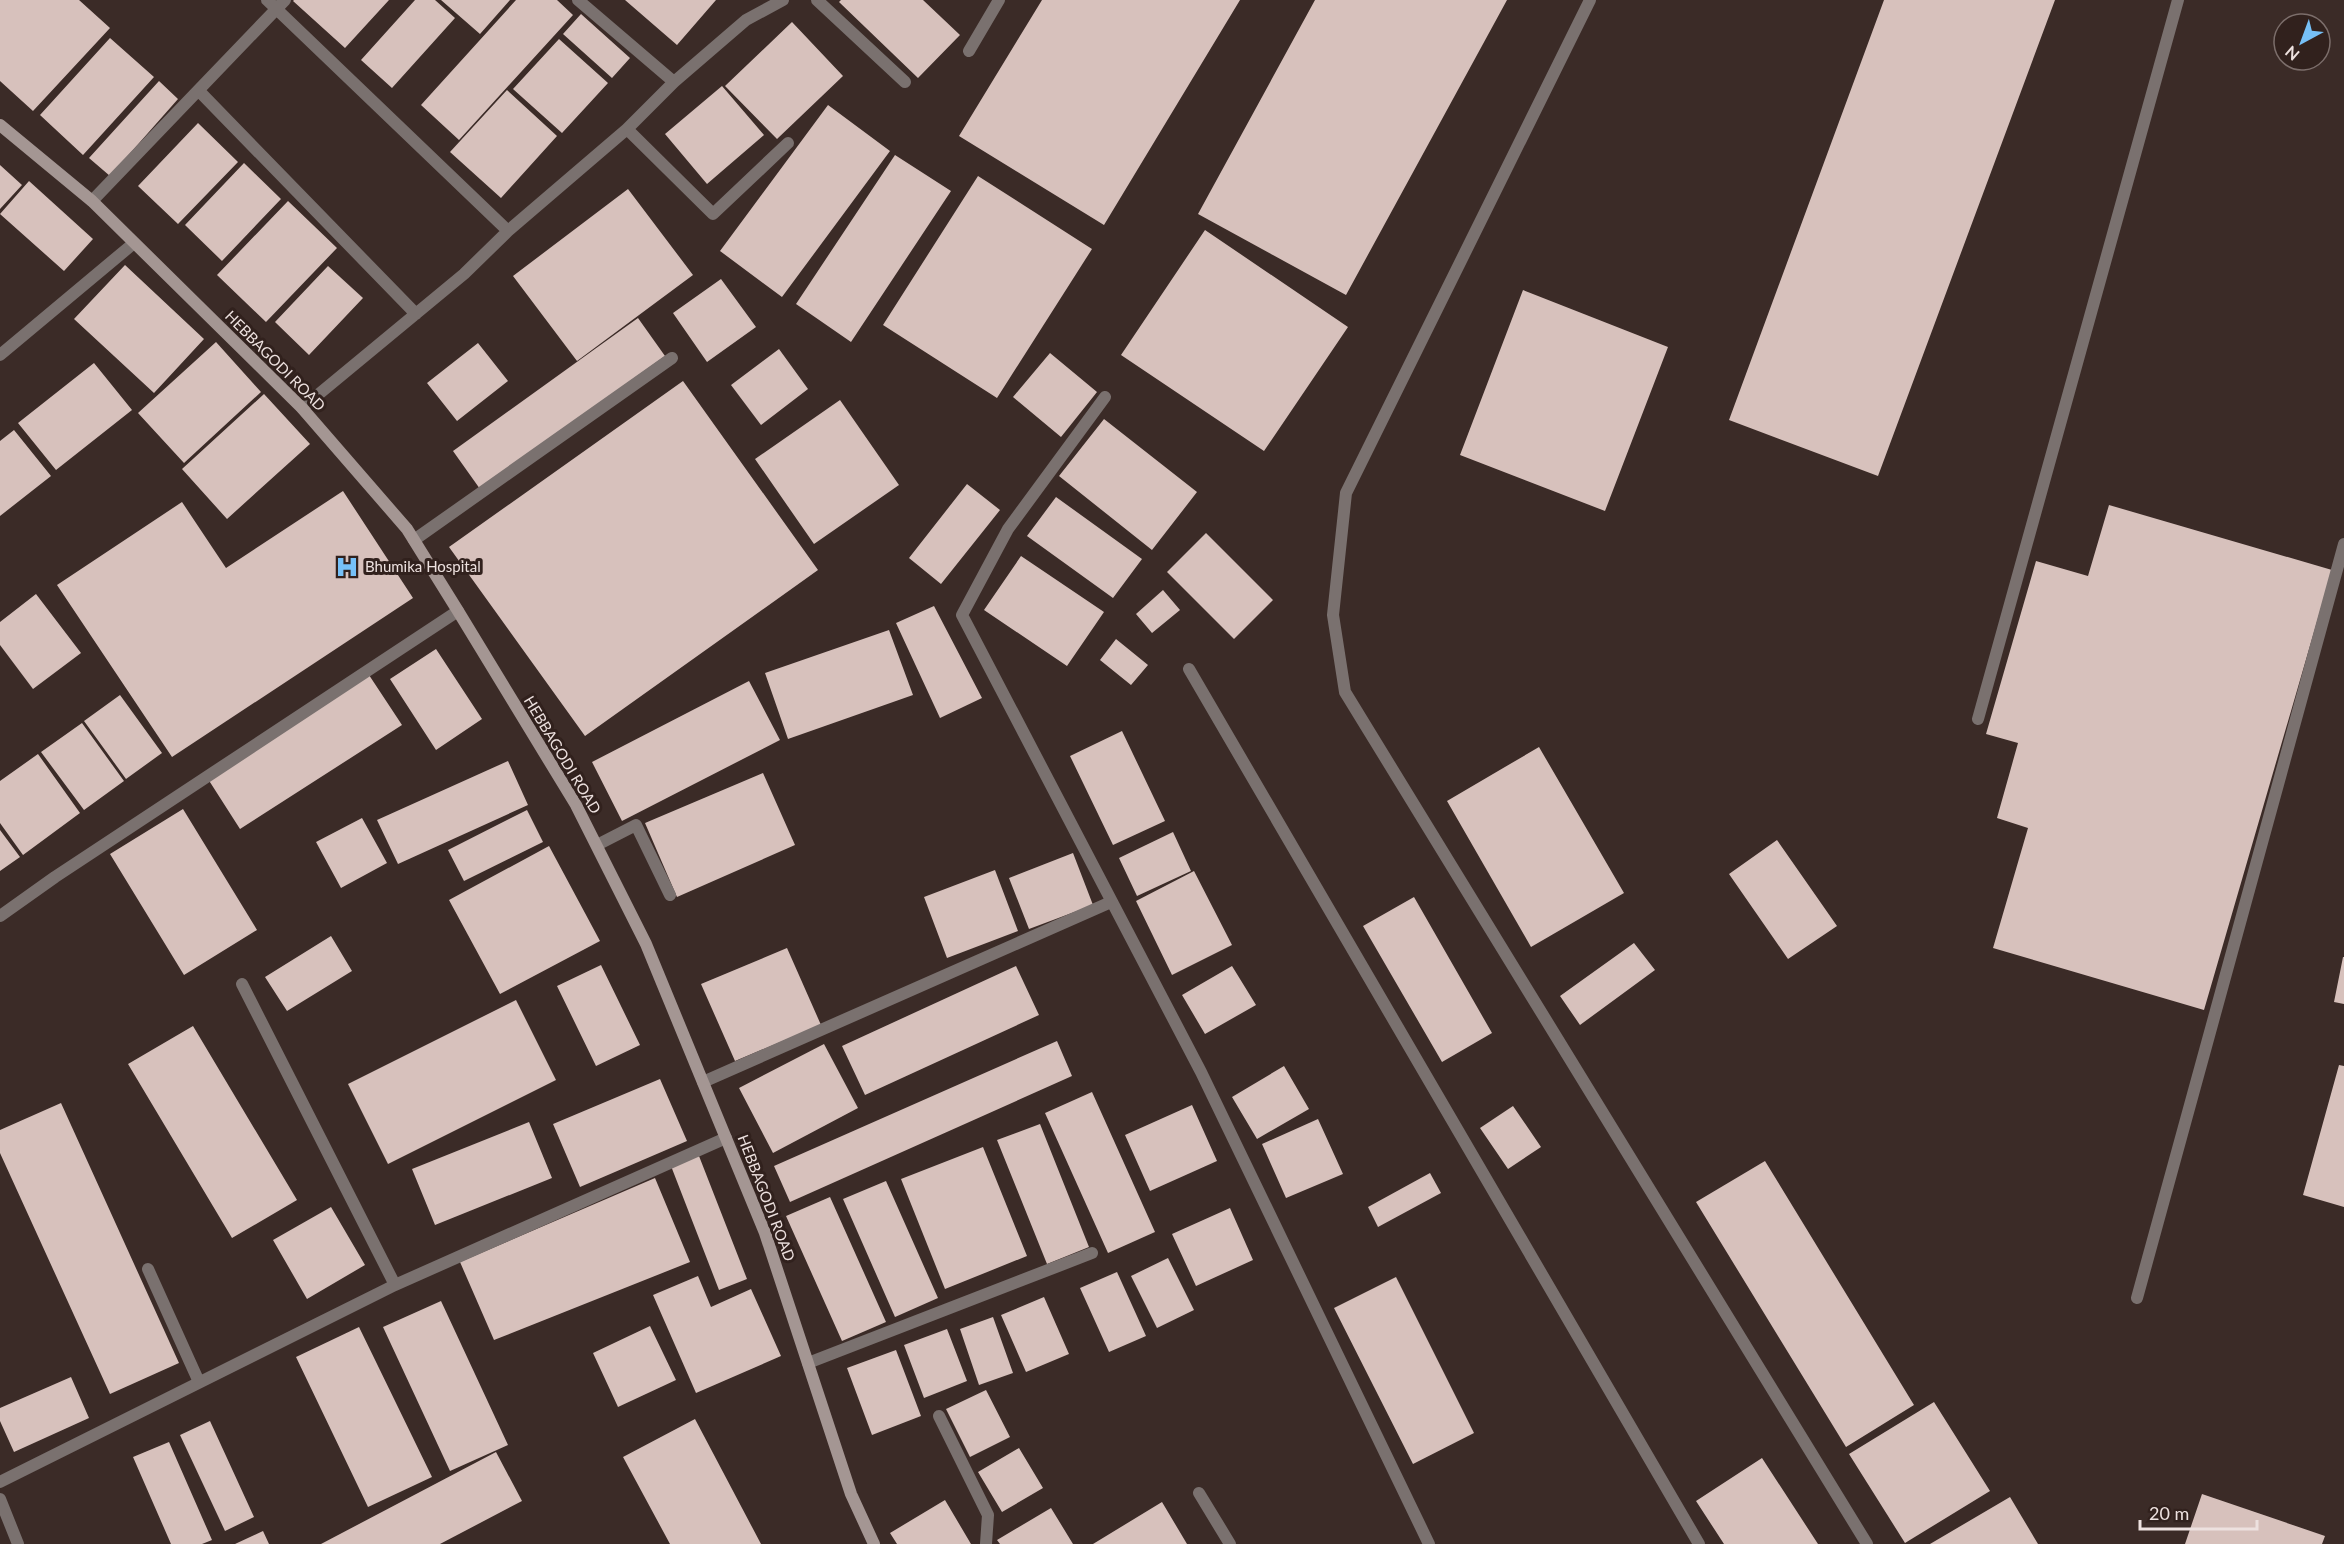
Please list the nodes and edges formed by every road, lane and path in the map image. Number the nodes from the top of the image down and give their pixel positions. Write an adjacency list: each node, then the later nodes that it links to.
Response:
1 (578, 0): 9 (street)
2 (783, 0): 9 (street)
3 (818, 0): 10 (street)
4 (999, 0): 8 (street)
5 (1590, 0): 51 (street)
6 (2178, 0): 27 (street)
7 (276, 3): 11 (street); 16 (street)
8 (969, 51)
9 (674, 82): 13 (street)
10 (905, 82)
11 (199, 91): 15 (street); 18 (street)
12 (0, 125): 15 (street, HEBBAGODI ROAD)
13 (627, 129): 14 (street); 16 (street)
14 (788, 143)
15 (92, 201): 17 (street, HEBBAGODI ROAD)
16 (508, 231): 18 (street)
17 (134, 243): 19 (street); 22 (street, HEBBAGODI ROAD)
18 (416, 314): 22 (street)
19 (0, 355)
20 (672, 358): 23 (street)
21 (1105, 397): 30 (street)
22 (302, 408): 23 (street, HEBBAGODI ROAD)
23 (414, 540): 25 (street, HEBBAGODI ROAD)
24 (2344, 544): 38 (street)
25 (458, 610): 28 (street, HEBBAGODI ROAD); 31 (street)
26 (1189, 669): 50 (street)
27 (1978, 719)
28 (597, 845): 29 (street); 33 (street, HEBBAGODI ROAD)
29 (670, 895)
30 (1111, 902): 33 (street); 49 (street)
31 (0, 916)
32 (242, 984): 37 (street)
33 (703, 1082): 34 (street, HEBBAGODI ROAD)
34 (726, 1138): 37 (street); 39 (street, HEBBAGODI ROAD)
35 (1092, 1253): 39 (street)
36 (147, 1269): 40 (street)
37 (395, 1285): 40 (street)
38 (2137, 1298)
39 (808, 1363): 46 (street, HEBBAGODI ROAD)
40 (199, 1383): 42 (street)
41 (939, 1416): 47 (street)
42 (0, 1482)
43 (1199, 1493): 48 (street)
44 (0, 1499): 45 (street)
45 (18, 1544)
46 (874, 1544)
47 (987, 1544)
48 (1230, 1544)
49 (1429, 1544)
50 (1699, 1544)
51 (1867, 1544)

